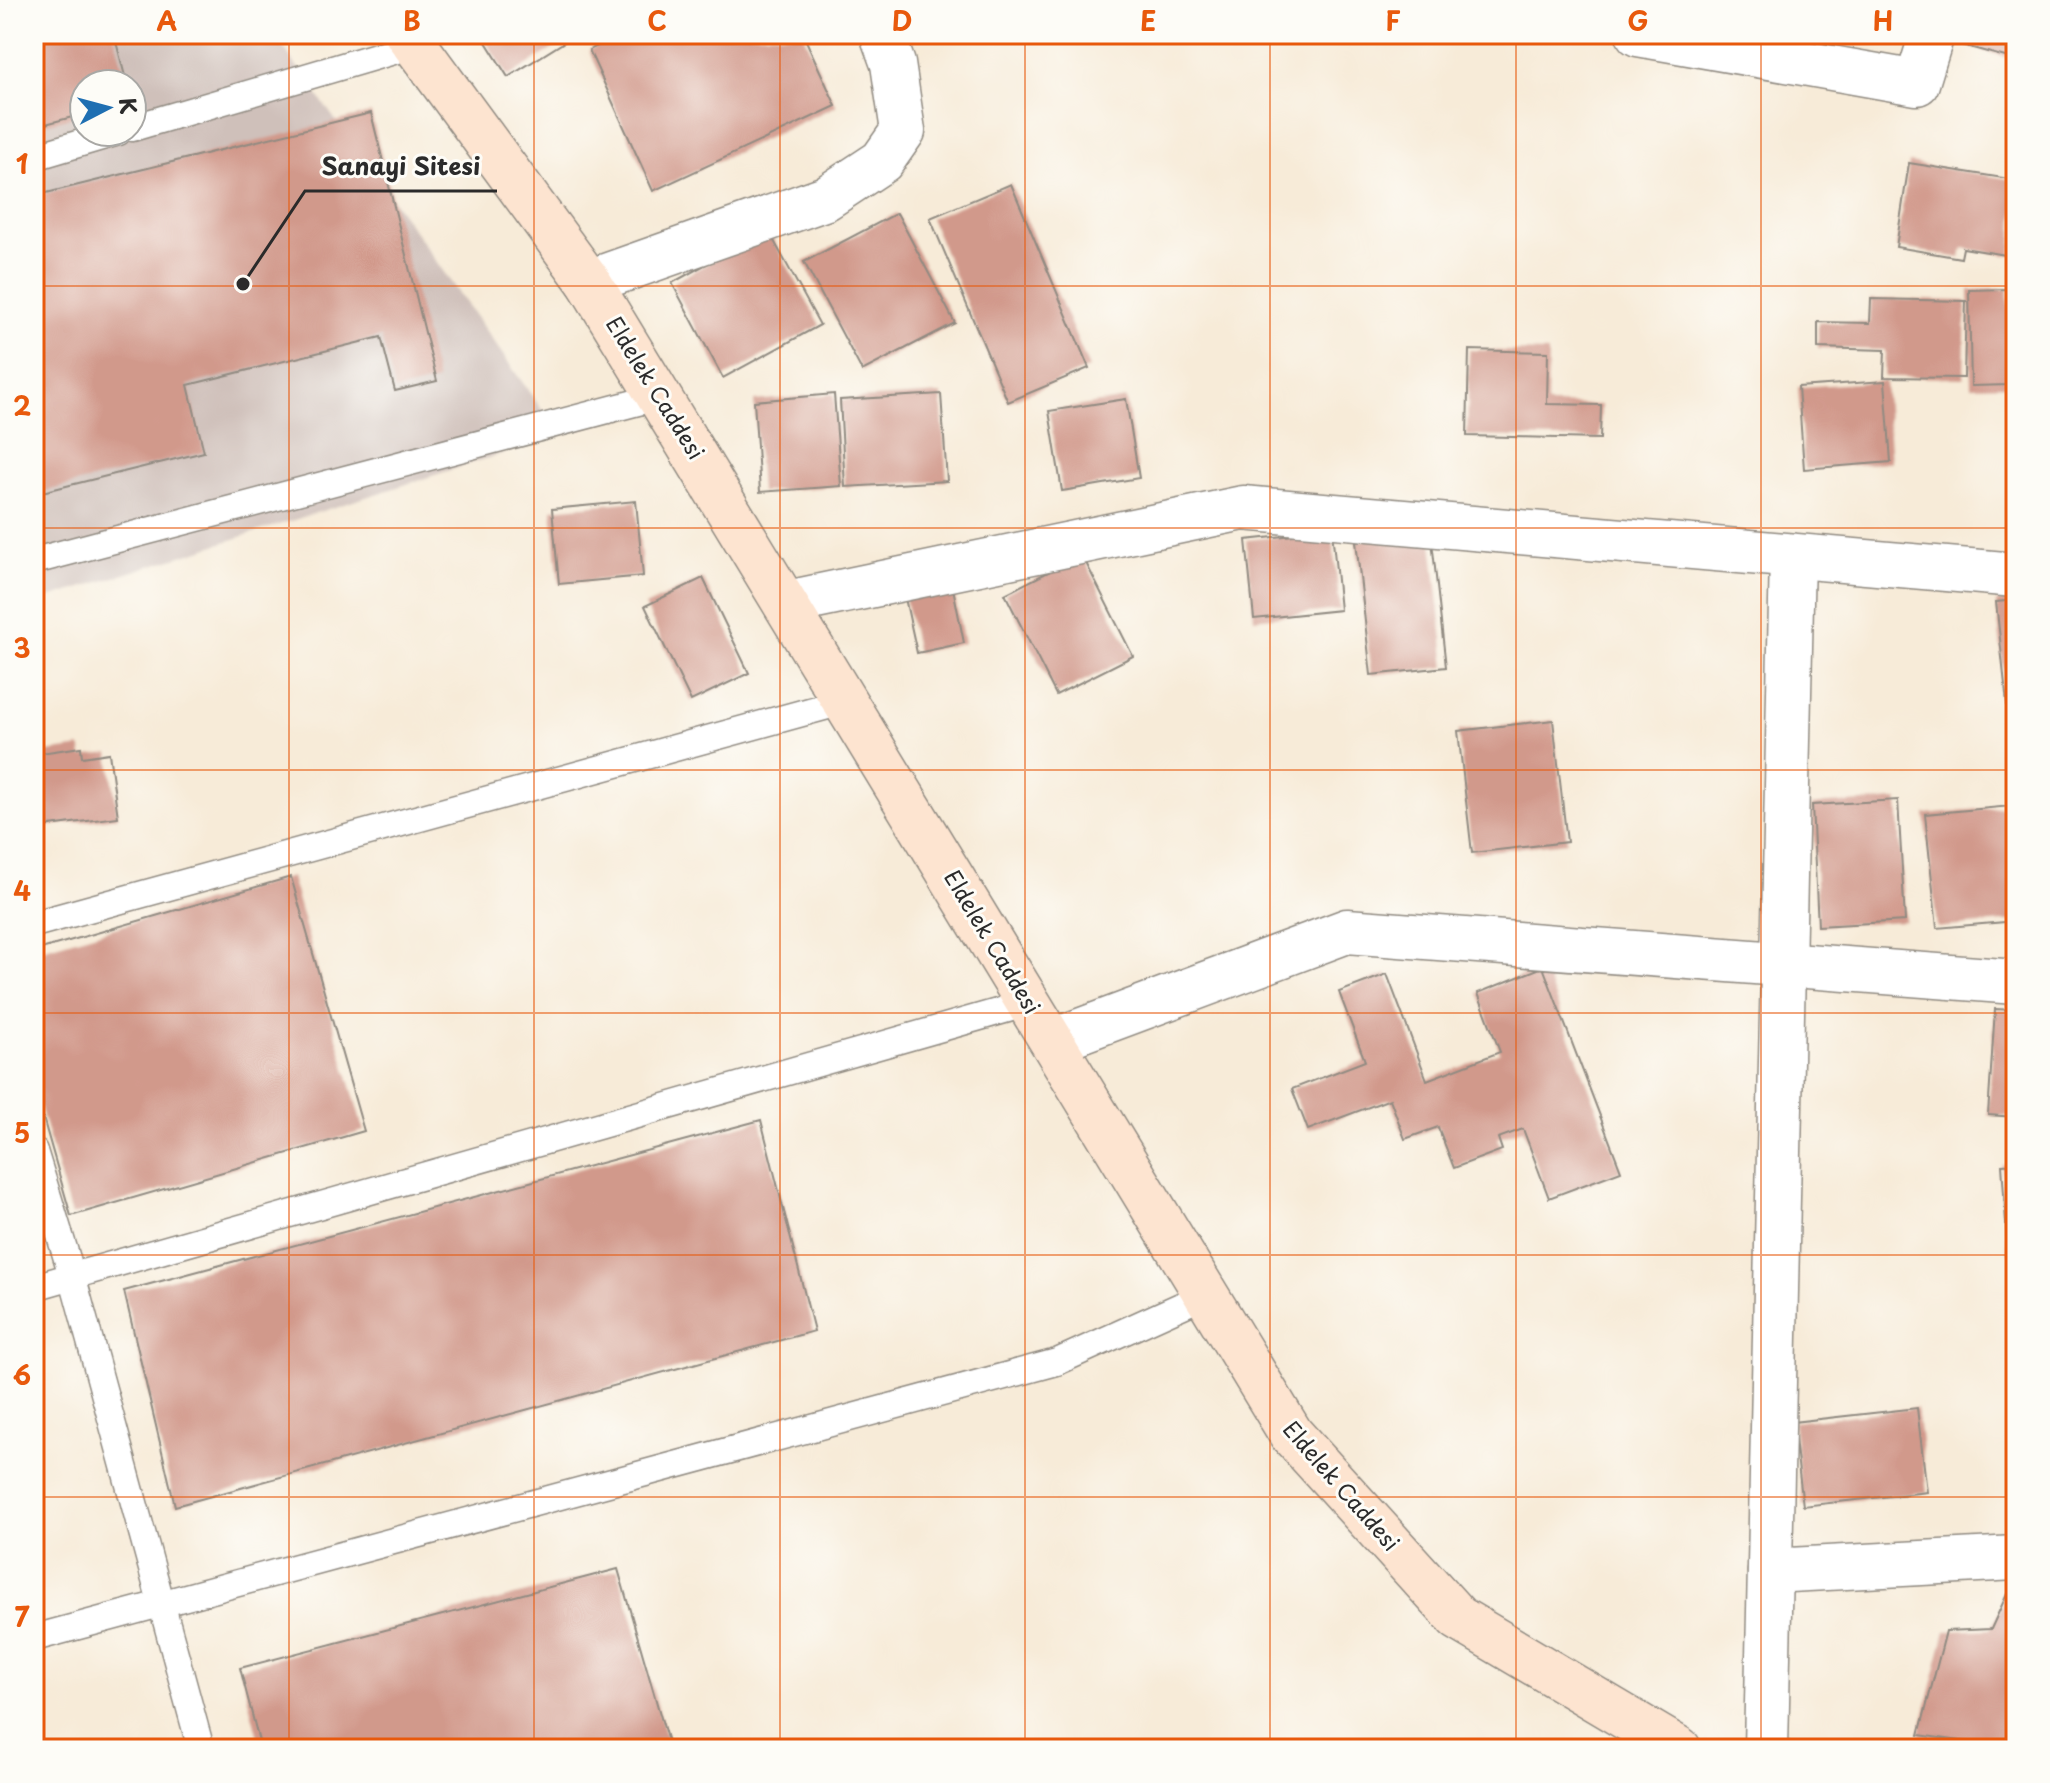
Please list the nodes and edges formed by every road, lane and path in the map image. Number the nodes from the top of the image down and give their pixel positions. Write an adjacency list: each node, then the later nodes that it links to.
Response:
1 (882, 34): 8 (street)
2 (1638, 34): 3 (street)
3 (1932, 34)
4 (410, 39): 5 (lane); 8 (street, Eldelek Caddesi)
5 (148, 123)
6 (68, 147): 7 (lane)
7 (34, 157)
8 (589, 282): 9 (street, Eldelek Caddesi)
9 (661, 396): 11 (lane); 13 (street, Eldelek Caddesi)
10 (1792, 556): 12 (street); 13 (street); 16 (street)
11 (34, 561)
12 (2016, 575)
13 (787, 603): 14 (street, Eldelek Caddesi)
14 (846, 701): 15 (lane); 18 (street, Eldelek Caddesi)
15 (34, 924)
16 (1783, 962): 17 (street); 19 (street); 25 (street)
17 (2016, 982)
18 (1029, 1003): 19 (street, Eldelek Caddesi); 21 (lane)
19 (1053, 1041): 23 (street, Eldelek Caddesi)
20 (34, 1151): 21 (lane)
21 (72, 1275): 22 (lane); 26 (lane)
22 (34, 1287)
23 (1207, 1294): 26 (lane); 29 (street, Eldelek Caddesi)
24 (2016, 1558): 25 (street)
25 (1770, 1571): 30 (street)
26 (162, 1605): 27 (lane); 28 (lane)
27 (34, 1638)
28 (201, 1749)
29 (1679, 1749)
30 (1766, 1749)

